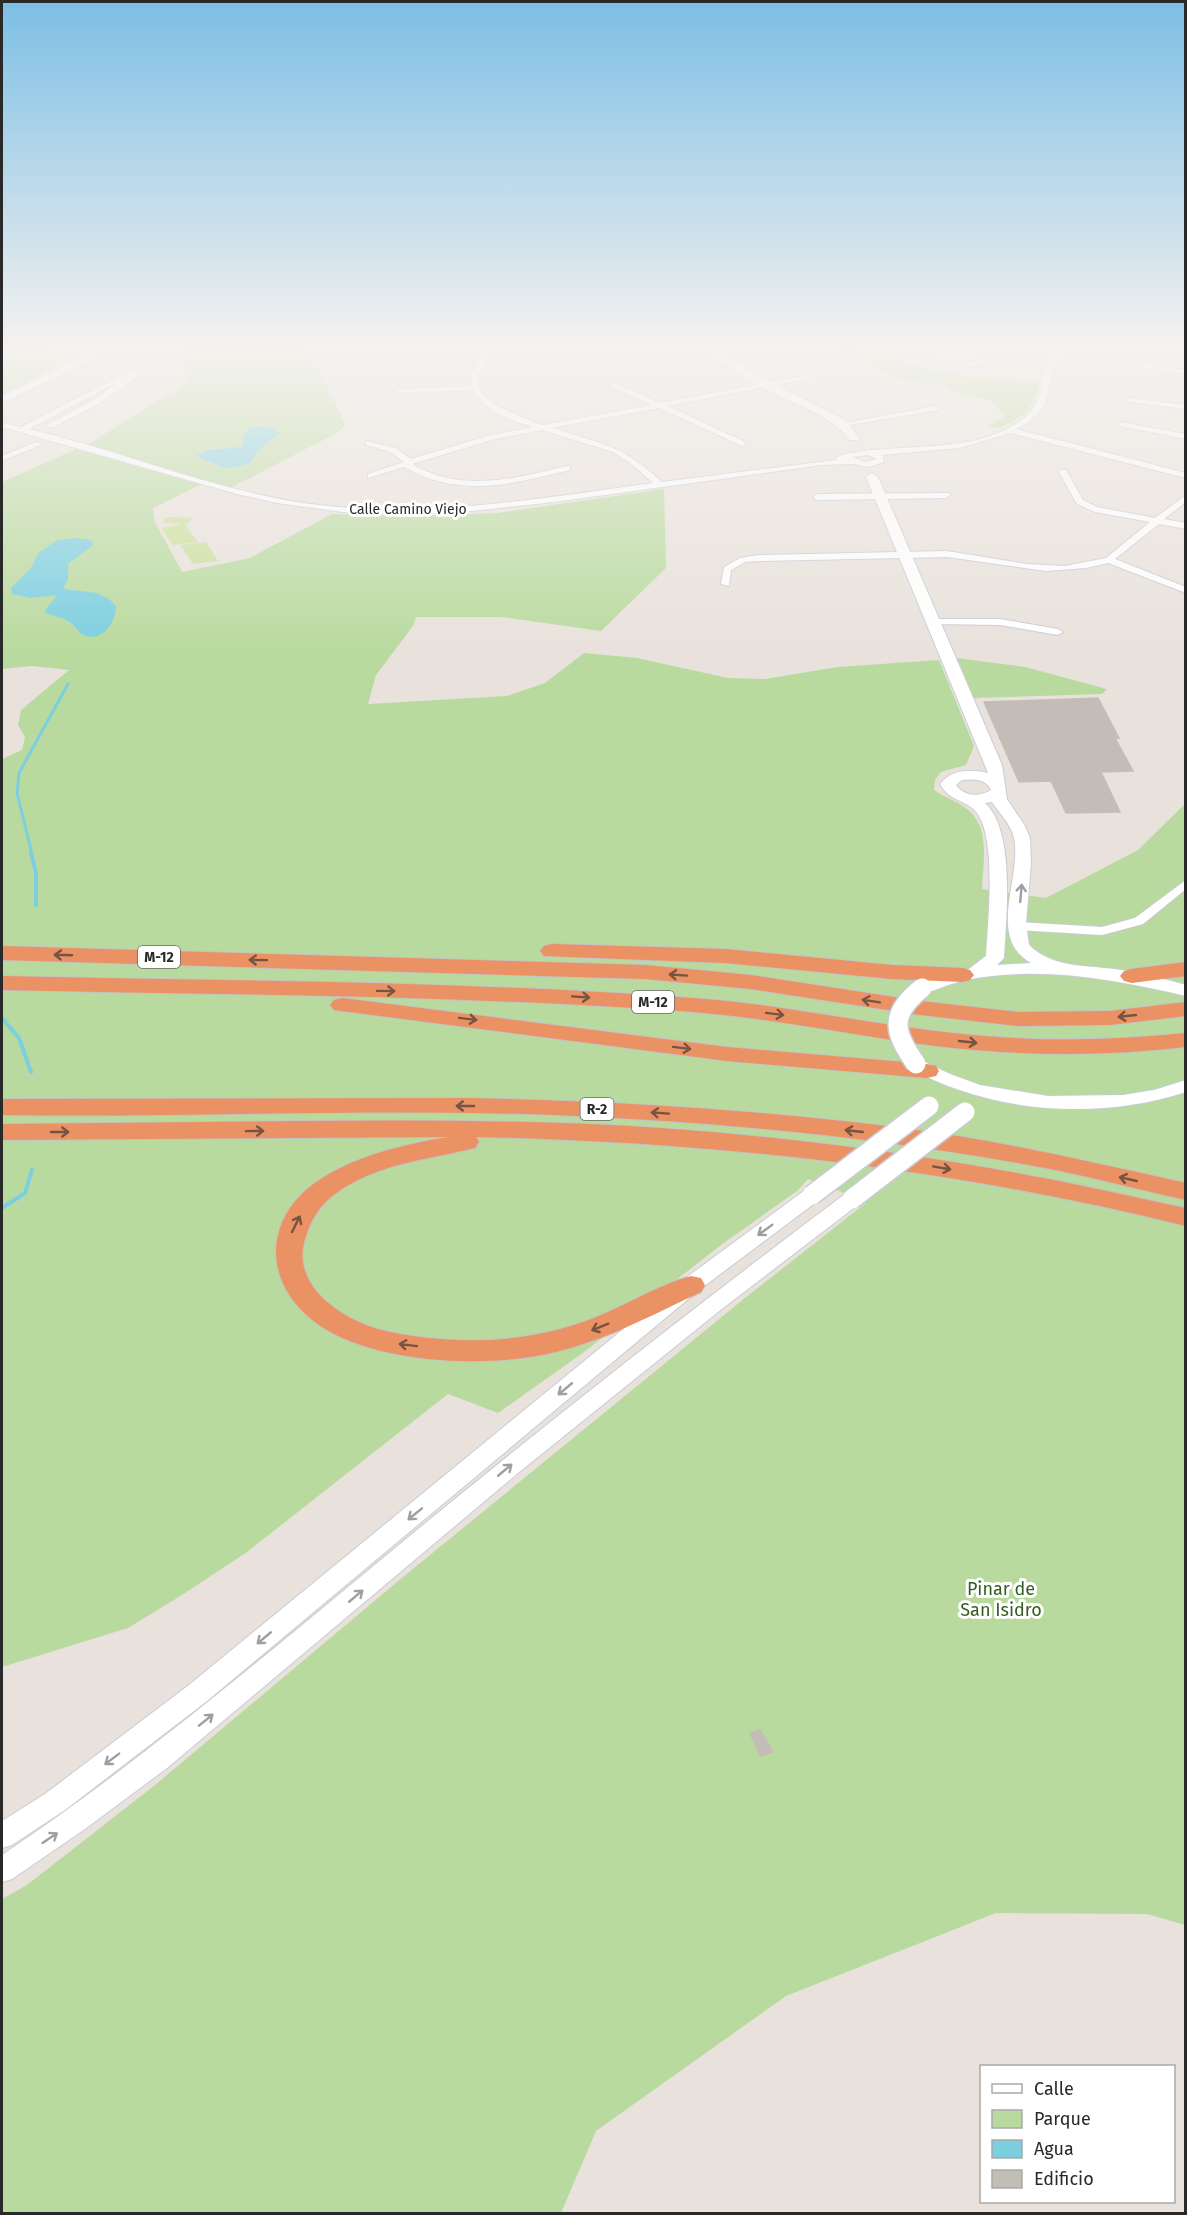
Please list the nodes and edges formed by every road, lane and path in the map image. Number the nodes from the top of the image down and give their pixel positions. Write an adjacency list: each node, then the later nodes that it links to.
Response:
1 (33, 446): 11 (street)
2 (82, 446): 22 (street, Calle Camino Viejo)
3 (381, 446): 16 (street)
4 (459, 446): 16 (street)
5 (600, 446): 22 (street)
6 (856, 446): 15 (street)
7 (863, 446): 12 (street)
8 (944, 446): 13 (street)
9 (1072, 446): 21 (street)
10 (12, 448): 11 (street)
11 (22, 451): 14 (street)
12 (871, 453): 13 (street, Calle Camino Viejo); 15 (street, Calle Camino Viejo); 17 (street)
13 (905, 453): 17 (street)
14 (2, 459)
15 (853, 459): 17 (street); 22 (street, Calle Camino Viejo)
16 (408, 463): 18 (street); 20 (street)
17 (876, 467): 24 (street)
18 (567, 468)
19 (1063, 472): 27 (street)
20 (371, 476)
21 (1185, 476)
22 (660, 485)
23 (946, 495): 24 (street)
24 (881, 496): 25 (street); 29 (street)
25 (817, 497)
26 (1185, 497): 27 (street)
27 (1160, 520): 28 (street); 30 (street)
28 (1185, 526)
29 (905, 554): 30 (street); 31 (street); 33 (street)
30 (1109, 560): 32 (street)
31 (726, 584)
32 (1185, 590)
33 (934, 622): 34 (street); 35 (street)
34 (1058, 632)
35 (986, 749): 36 (street); 37 (street)
36 (963, 775): 37 (street); 38 (street)
37 (998, 789): 38 (street); 40 (street, one-way to 37)
38 (969, 799): 45 (street)
39 (1185, 883): 40 (street)
40 (1017, 926): 43 (street)
41 (2, 953): 42 (highway, M-12, one-way to 41)
42 (317, 961): 45 (highway); 50 (highway, M-12, one-way to 42)
43 (1060, 969): 45 (street); 46 (street)
44 (1185, 969): 46 (highway)
45 (968, 975): 52 (street, bridge)
46 (1132, 976): 49 (street)
47 (2, 983): 48 (highway, M-12)
48 (117, 986): 51 (highway, M-12, one-way to 51); 52 (highway, one-way to 52)
49 (1185, 992)
50 (1185, 1009)
51 (1185, 1040)
52 (924, 1069): 54 (street); 60 (street, one-way to 60, bridge)
53 (1185, 1086): 54 (street)
54 (990, 1093): 62 (street, one-way to 54, bridge)
55 (2, 1107): 58 (highway, R-2, one-way to 55)
56 (2, 1132): 57 (highway, R-2, one-way to 57)
57 (884, 1158): 59 (highway, R-2, one-way to 59); 60 (highway, one-way to 57)
58 (1185, 1192)
59 (1185, 1217)
60 (691, 1285): 61 (street, one-way to 61)
61 (2, 1836)
62 (2, 1870)

